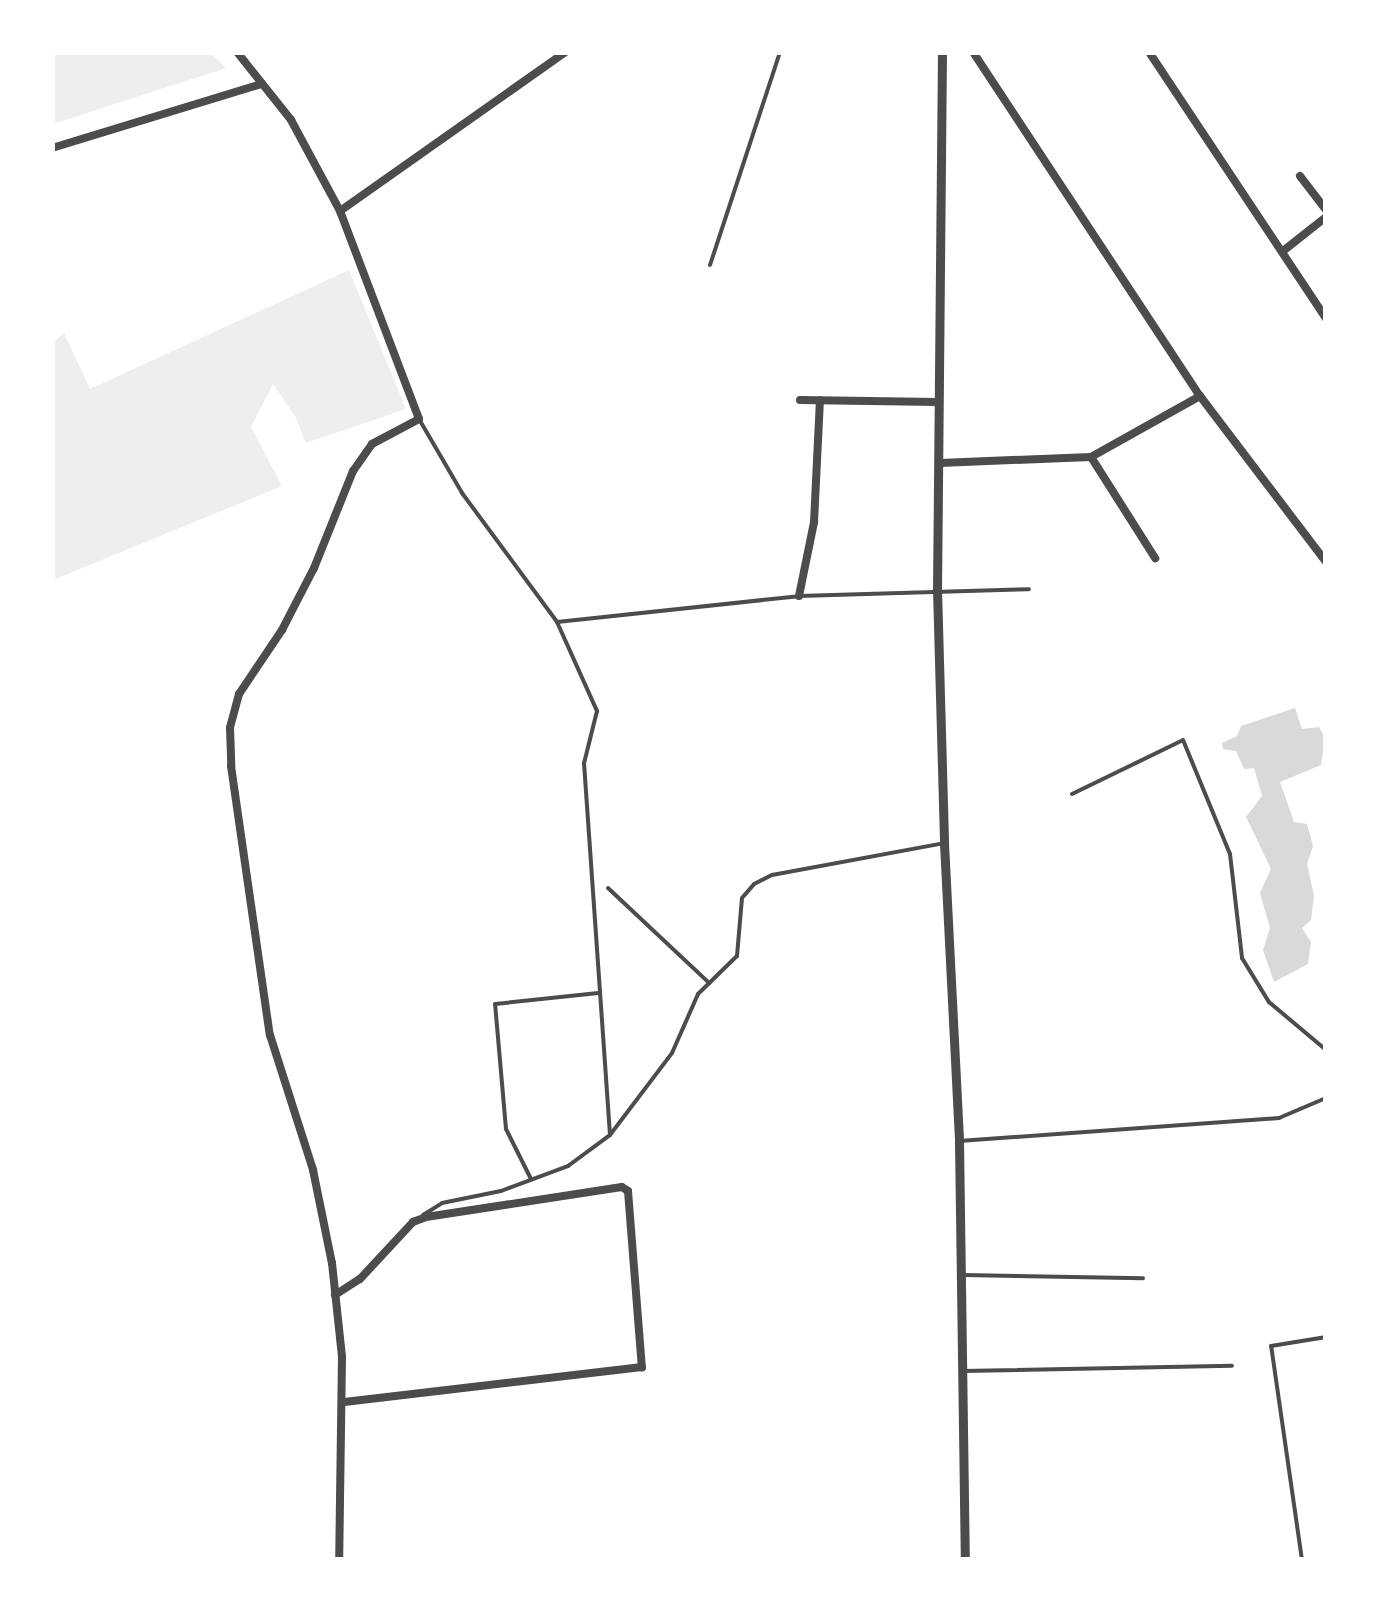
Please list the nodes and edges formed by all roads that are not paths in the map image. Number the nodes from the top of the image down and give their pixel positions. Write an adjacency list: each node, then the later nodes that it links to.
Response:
1 (237, 52): 7 (street)
2 (565, 52): 10 (street)
3 (780, 52): 13 (lane)
4 (942, 52): 18 (street)
5 (973, 52): 15 (street)
6 (1149, 52): 12 (street)
7 (262, 84): 8 (street); 10 (street)
8 (52, 148)
9 (1300, 176): 11 (street)
10 (340, 211): 19 (street)
11 (1326, 214): 12 (street)
12 (1283, 251): 14 (street)
13 (710, 264)
14 (1326, 318)
15 (1200, 396): 20 (street); 23 (street)
16 (800, 400): 17 (street)
17 (820, 400): 18 (street); 26 (street)
18 (938, 402): 21 (street)
19 (419, 420): 27 (lane); 41 (street)
20 (1091, 458): 21 (street); 22 (street)
21 (940, 463): 24 (street)
22 (1154, 558)
23 (1326, 562)
24 (938, 589): 25 (lane); 26 (lane); 29 (street)
25 (1030, 589)
26 (799, 596): 27 (lane)
27 (557, 622): 32 (lane)
28 (1072, 794): 33 (lane)
29 (944, 844): 31 (lane); 36 (street)
30 (608, 888): 31 (lane)
31 (709, 983): 35 (lane)
32 (599, 993): 35 (lane); 37 (lane)
33 (1326, 1050)
34 (1326, 1098): 36 (lane)
35 (610, 1135): 37 (lane)
36 (959, 1141): 39 (street)
37 (531, 1180): 38 (lane)
38 (413, 1222): 41 (street); 45 (street)
39 (963, 1275): 40 (lane); 44 (street)
40 (1144, 1278)
41 (335, 1295): 45 (street)
42 (1326, 1337): 48 (lane)
43 (1232, 1366): 44 (lane)
44 (962, 1370): 47 (street)
45 (342, 1402): 46 (street)
46 (339, 1560)
47 (965, 1560)
48 (1302, 1560)

